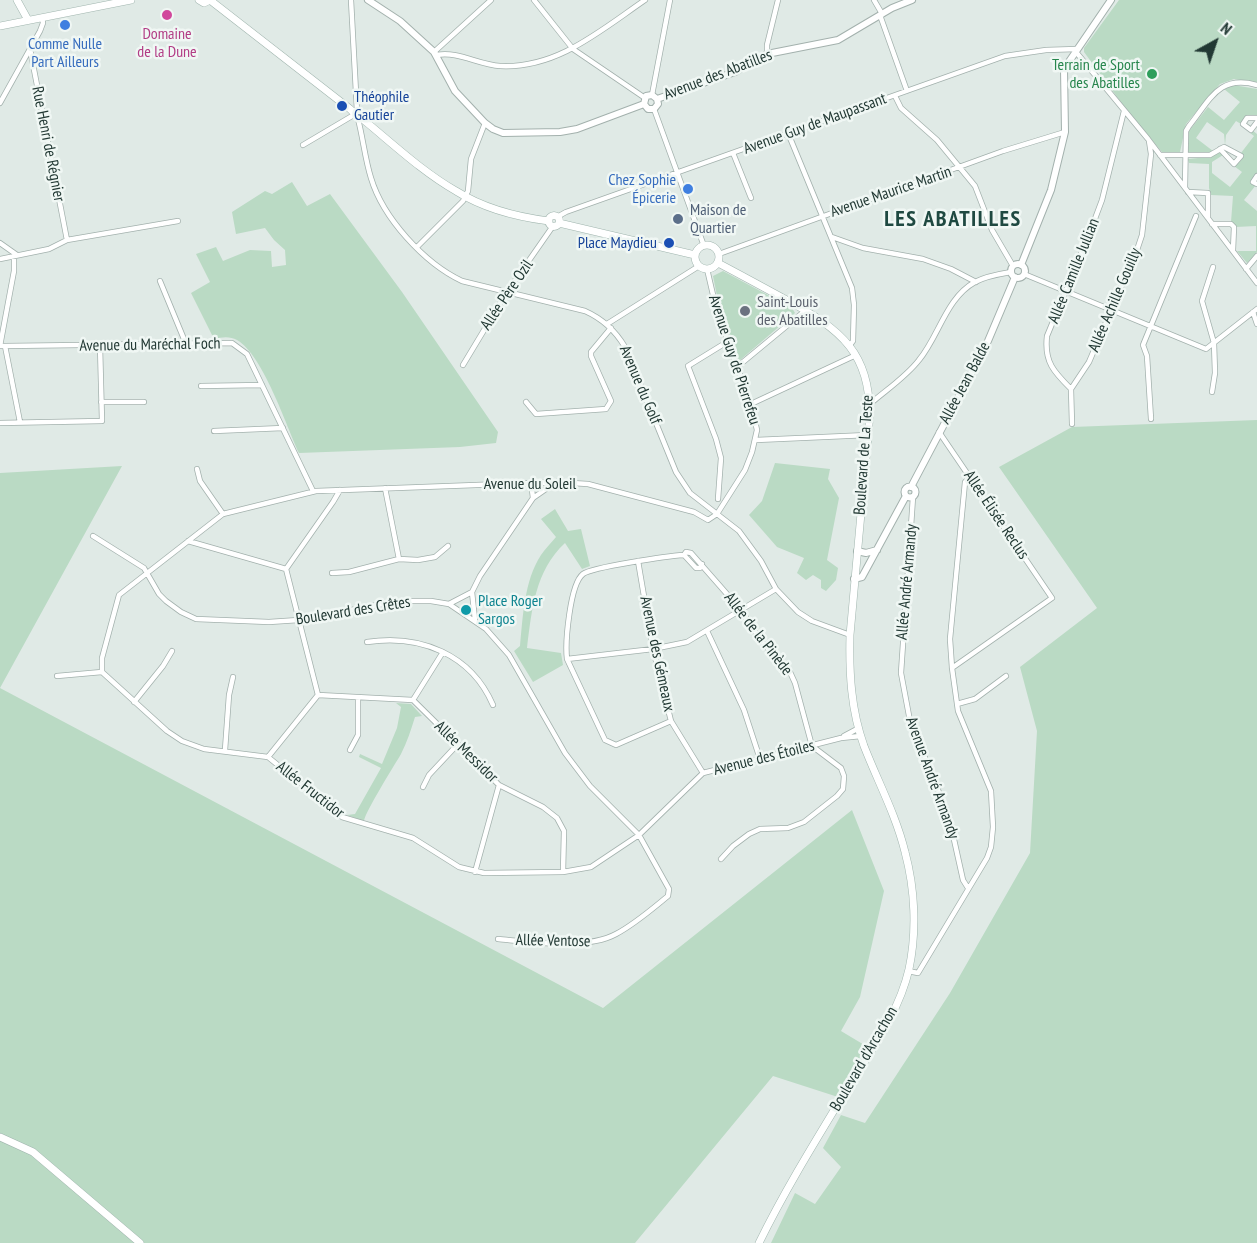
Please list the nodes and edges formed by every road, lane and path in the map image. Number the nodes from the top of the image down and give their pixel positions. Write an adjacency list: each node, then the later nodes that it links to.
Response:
1 (17, 0): 18 (main road)
2 (130, 0): 17 (main road)
3 (199, 0): 4 (main road)
4 (210, 0): 32 (main road)
5 (351, 0): 32 (street, Avenue du Golf)
6 (368, 0): 23 (street, Avenue des Abatilles)
7 (491, 0): 23 (street)
8 (534, 0): 21 (street)
9 (645, 0): 21 (street)
10 (670, 0): 28 (street)
11 (778, 0): 24 (street)
12 (874, 0): 16 (street)
13 (912, 0): 15 (street, Avenue des Abatilles)
14 (1111, 0): 22 (street)
15 (899, 3): 16 (street, Avenue des Abatilles)
16 (881, 14): 24 (street, Avenue des Abatilles); 26 (street)
17 (42, 17): 18 (main road); 20 (street)
18 (28, 20): 19 (main road)
19 (0, 26)
20 (30, 49): 29 (street); 58 (street, Rue Henri de Régnier)
21 (573, 49): 23 (street); 28 (street)
22 (1076, 50): 26 (street, Avenue Guy de Maupassant); 31 (street); 36 (street)
23 (435, 54): 33 (street, Avenue des Abatilles)
24 (767, 54): 28 (street, Avenue des Abatilles)
25 (1257, 86): 43 (street)
26 (907, 91): 27 (street, Avenue Guy de Maupassant)
27 (895, 96): 37 (street, Avenue Guy de Maupassant); 44 (street)
28 (649, 99): 30 (street); 30 (street); 33 (street, Avenue des Abatilles)
29 (0, 103)
30 (654, 109): 45 (street)
31 (1124, 111): 38 (street); 78 (street, Allée Camille Jullian)
32 (356, 115): 34 (main road); 35 (street, Avenue du Golf); 39 (street)
33 (485, 123): 49 (street)
34 (371, 125): 35 (street); 49 (main road)
35 (361, 131): 61 (street, Avenue du Golf)
36 (1065, 132): 44 (street, Avenue Maurice Martin); 69 (street)
37 (788, 133): 41 (street, Avenue Guy de Maupassant); 51 (street)
38 (1148, 139): 42 (street); 81 (street, Allée Achille Gouilly)
39 (303, 145)
40 (1220, 149): 43 (street)
41 (733, 153): 45 (street, Avenue Guy de Maupassant); 50 (street)
42 (1160, 155): 43 (street); 48 (street)
43 (1185, 155): 48 (street)
44 (960, 167): 51 (street, Avenue Maurice Martin); 73 (street)
45 (676, 172): 55 (street, Avenue Guy de Maupassant); 60 (street)
46 (1257, 176): 47 (street)
47 (1257, 184)
48 (1187, 190): 53 (street); 53 (street)
49 (465, 197): 55 (main road); 61 (street)
50 (751, 198)
51 (824, 216): 57 (street); 63 (street, Avenue Maurice Martin)
52 (1196, 216): 85 (street)
53 (1208, 219): 56 (street)
54 (178, 221): 58 (street)
55 (555, 222): 64 (main road); 79 (street, Allée Père Ozil)
56 (1212, 224): 62 (street); 62 (street)
57 (832, 237): 76 (street); 89 (street)
58 (67, 240): 65 (street)
59 (0, 243): 65 (street)
60 (704, 246): 63 (main road); 64 (main road)
61 (417, 247): 79 (street, Avenue du Golf)
62 (1233, 251): 72 (street)
63 (719, 254): 68 (main road)
64 (695, 255): 70 (main road)
65 (16, 256): 67 (street); 90 (street)
66 (1257, 256): 72 (street)
67 (0, 259)
68 (717, 263): 70 (main road); 80 (main road, Boulevard de La Teste)
69 (1021, 265): 73 (street); 74 (street)
70 (703, 267): 84 (street); 86 (street, Avenue Guy de Pierrefeu)
71 (1213, 267): 87 (street)
72 (1246, 269): 77 (street)
73 (1013, 271): 74 (street); 76 (street); 110 (street, Allée Jean Balde)
74 (1024, 274): 78 (street)
75 (160, 281): 88 (street)
76 (976, 282): 103 (street)
77 (1257, 283)
78 (1066, 291): 81 (street); 97 (street, Allée Camille Jullian)
79 (507, 292): 84 (street, Avenue du Golf); 93 (street, Allée Père Ozil)
80 (806, 310): 89 (main road, Boulevard de La Teste); 94 (street)
81 (1111, 310): 85 (street); 97 (street, Allée Achille Gouilly)
82 (1255, 311): 83 (street); 87 (street)
83 (1257, 324)
84 (609, 326): 101 (street); 124 (street, Avenue du Golf)
85 (1150, 327): 87 (street); 104 (street)
86 (727, 342): 94 (street, Avenue Guy de Pierrefeu); 122 (street)
87 (1214, 343): 98 (street)
88 (186, 344): 91 (street, Avenue du Maréchal Foch); 95 (street, Avenue du Maréchal Foch)
89 (850, 345): 92 (main road, Boulevard de La Teste)
90 (1, 346): 91 (street, Avenue du Maréchal Foch); 105 (street)
91 (100, 346): 99 (street)
92 (856, 355): 102 (street); 103 (main road, Boulevard de La Teste)
93 (463, 365)
94 (737, 367): 102 (street, Avenue Guy de Pierrefeu)
95 (262, 385): 96 (street); 108 (street, Avenue du Maréchal Foch)
96 (201, 386)
97 (1071, 389): 107 (street)
98 (1212, 392)
99 (102, 402): 100 (street); 105 (street)
100 (144, 402)
101 (526, 402)
102 (751, 404): 112 (street, Avenue Guy de Pierrefeu)
103 (870, 404): 111 (main road, Boulevard de La Teste)
104 (1151, 419)
105 (20, 422): 106 (street)
106 (0, 423)
107 (1072, 424)
108 (282, 428): 109 (street); 119 (street, Avenue du Maréchal Foch)
109 (214, 431)
110 (939, 432): 114 (street, Allée Élisée Reclus); 120 (street, Allée Jean Balde)
111 (868, 435): 112 (street); 133 (main road, Boulevard de La Teste)
112 (756, 440): 123 (street, Avenue Guy de Pierrefeu)
113 (197, 470): 127 (street)
114 (970, 477): 155 (street); 155 (street, Allée Élisée Reclus)
115 (531, 482): 116 (street, Avenue du Soleil); 117 (street, Avenue du Soleil); 121 (street)
116 (556, 482): 121 (street); 126 (street, Avenue du Soleil)
117 (386, 488): 118 (street, Avenue du Soleil); 134 (street)
118 (340, 490): 119 (street, Avenue du Soleil); 136 (street)
119 (313, 491): 127 (street, Avenue du Soleil)
120 (909, 496): 132 (street); 154 (street, Allée André Armandy)
121 (533, 498): 141 (street)
122 (718, 499): 123 (street); 125 (street)
123 (723, 502): 128 (street, Avenue Guy de Pierrefeu)
124 (702, 505): 125 (street, Avenue du Golf); 126 (street)
125 (709, 509): 128 (street, Avenue du Golf)
126 (694, 512): 128 (street, Avenue du Soleil)
127 (224, 514): 130 (street)
128 (717, 514): 140 (street, Avenue du Golf)
129 (93, 536): 138 (street, Boulevard des Crêtes)
130 (188, 541): 136 (street); 138 (street)
131 (448, 546): 134 (street)
132 (877, 550): 133 (street); 139 (street)
133 (857, 551): 139 (main road, Boulevard de La Teste)
134 (399, 560): 137 (street)
135 (638, 561): 143 (street, Allée de la Pinède); 149 (street, Avenue des Gémeaux); 153 (street, Allée de la Pinède)
136 (286, 569): 144 (street)
137 (332, 573)
138 (148, 574): 144 (street, Boulevard des Crêtes); 156 (street)
139 (854, 579): 147 (main road, Boulevard de La Teste)
140 (776, 588): 143 (street); 147 (street, Avenue du Golf)
141 (472, 592): 142 (street); 145 (street)
142 (449, 604): 144 (street, Boulevard des Crêtes); 145 (street, Boulevard des Crêtes)
143 (741, 610): 146 (street); 171 (street, Allée de la Pinède)
144 (299, 620): 160 (street)
145 (475, 620): 179 (street, Boulevard des Crêtes)
146 (707, 631): 149 (street); 175 (street)
147 (850, 635): 152 (main road, Boulevard de La Teste)
148 (367, 642): 151 (street)
149 (653, 649): 153 (street); 166 (street, Avenue des Gémeaux)
150 (172, 651): 163 (street)
151 (443, 652): 162 (street); 165 (street)
152 (849, 653): 167 (main road, Boulevard d'Arcachon)
153 (567, 659): 166 (street)
154 (900, 666): 183 (street, Avenue André Armandy)
155 (952, 668): 164 (street)
156 (102, 672): 157 (street); 163 (street, Allée Fructidor)
157 (57, 676)
158 (1006, 676): 164 (street)
159 (233, 677): 172 (street)
160 (318, 695): 161 (street); 174 (street)
161 (358, 698): 162 (street); 173 (street)
162 (413, 700): 170 (street, Allée Messidor)
163 (134, 702): 172 (street, Allée Fructidor)
164 (957, 704): 183 (street)
165 (493, 705)
166 (671, 721): 176 (street, Avenue des Gémeaux)
167 (859, 728): 168 (main road, Boulevard d'Arcachon); 169 (street, Avenue des Étoiles)
168 (861, 736): 169 (street, Avenue des Étoiles); 185 (main road, Boulevard d'Arcachon)
169 (841, 738): 171 (street, Avenue des Étoiles)
170 (458, 744): 177 (street, Allée Messidor); 178 (street)
171 (812, 746): 175 (street, Avenue des Étoiles); 180 (street)
172 (225, 750): 174 (street, Allée Fructidor)
173 (350, 750)
174 (268, 757): 181 (street, Allée Fructidor)
175 (760, 759): 176 (street, Avenue des Étoiles)
176 (703, 773): 179 (street, Avenue des Étoiles)
177 (499, 785): 181 (street); 182 (street, Allée Messidor)
178 (423, 787)
179 (639, 835): 182 (street, Allée Fructidor); 184 (street, Allée Ventose)
180 (721, 859)
181 (475, 872): 182 (street, Allée Fructidor)
182 (564, 872)
183 (968, 888): 185 (street)
184 (498, 939)
185 (908, 971): 188 (main road, Boulevard d'Arcachon)
186 (0, 1137): 187 (main road)
187 (140, 1243)
188 (759, 1243)

